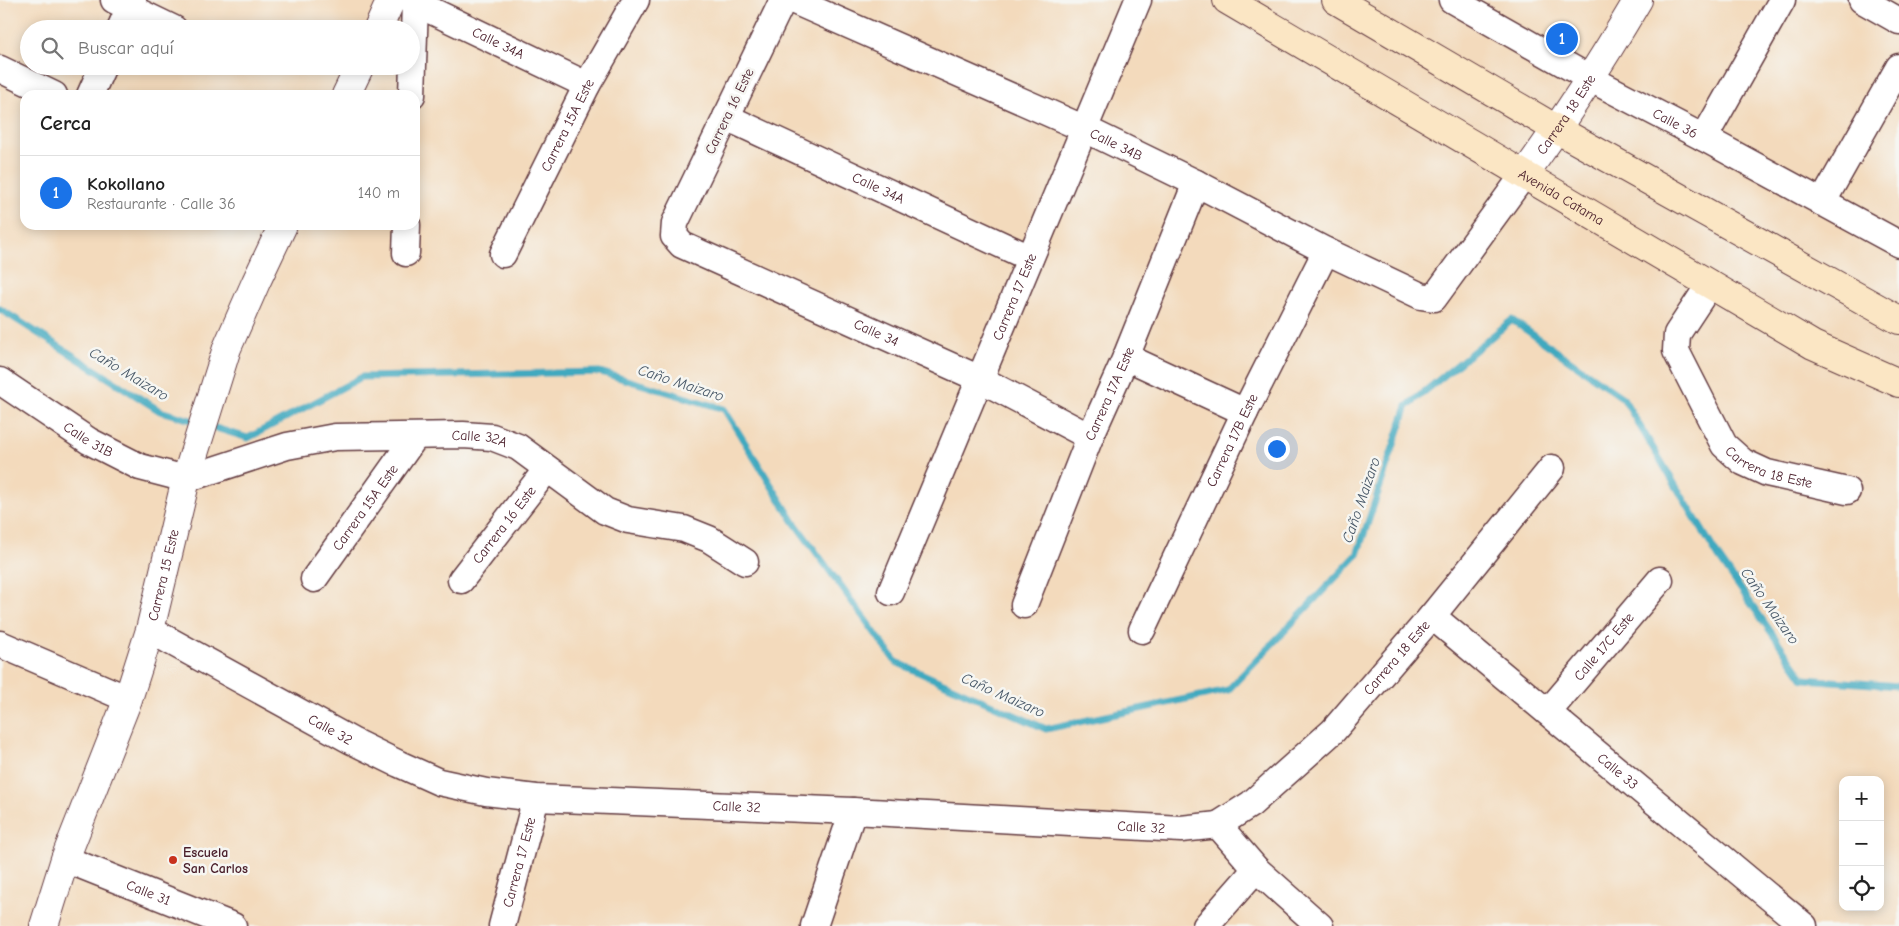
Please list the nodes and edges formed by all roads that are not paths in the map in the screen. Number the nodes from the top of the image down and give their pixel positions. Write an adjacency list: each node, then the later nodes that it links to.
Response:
1 (636, 0): 23 (street, Carrera 15A Este)
2 (783, 0): 28 (street, Carrera 16 Este)
3 (792, 0): 29 (street, Calle 34B)
4 (1138, 0): 29 (street, Carrera 17 Este)
5 (1227, 0): 32 (main road, Avenida Catama)
6 (1336, 0): 30 (main road)
7 (1452, 0): 22 (street, Calle 36)
8 (1638, 0): 22 (street, Carrera 18 Este)
9 (1782, 0): 31 (street)
10 (1862, 0): 16 (street)
11 (405, 1): 14 (street); 15 (street); 23 (street, Calle 34A)
12 (124, 9): 13 (street)
13 (152, 20)
14 (387, 20)
15 (406, 20)
16 (1899, 21)
17 (1899, 67): 34 (street)
18 (0, 69): 24 (street)
19 (99, 75): 25 (street)
20 (356, 75): 26 (street)
21 (411, 75): 27 (street)
22 (1591, 79): 30 (street, Carrera 18 Este); 31 (street, Calle 36)
23 (587, 84): 41 (street, Carrera 15A Este)
24 (44, 90)
25 (92, 90)
26 (348, 90)
27 (412, 90)
28 (726, 117): 35 (street, Carrera 16 Este); 42 (street, Calle 34A)
29 (1085, 129): 33 (street, Calle 34B); 42 (street, Carrera 17 Este)
30 (1558, 130): 32 (street, Carrera 18 Este); 45 (main road)
31 (1704, 138): 34 (street, Calle 36)
32 (1523, 176): 43 (main road, Avenida Catama); 44 (street, Carrera 18 Este)
33 (1196, 184): 39 (street, Calle 34B); 46 (street, Carrera 17A Este)
34 (1822, 203): 38 (street, Calle 36)
35 (675, 223): 47 (street, Calle 34)
36 (281, 230): 55 (street, Carrera 15 Este)
37 (407, 230): 40 (street)
38 (1899, 244)
39 (1326, 252): 44 (street, Calle 34B); 50 (street, Carrera 17B Este)
40 (406, 253)
41 (503, 254)
42 (1030, 258): 47 (street, Carrera 17 Este)
43 (1710, 284): 49 (main road, Avenida Catama); 56 (street, Carrera 18 Este)
44 (1434, 298)
45 (1899, 320)
46 (1126, 357): 50 (street); 52 (street, Carrera 17A Este)
47 (980, 379): 52 (street, Calle 34); 61 (street, Carrera 17 Este)
48 (0, 382): 55 (street, Calle 31B)
49 (1899, 383)
50 (1245, 412): 65 (street, Carrera 17B Este)
51 (415, 437): 54 (street, Calle 32A); 55 (street, Calle 32A); 58 (street, Carrera 15A Este)
52 (1090, 437): 62 (street, Carrera 17A Este)
53 (1552, 468): 63 (street, Carrera 18 Este)
54 (547, 469): 57 (street, Calle 32A); 59 (street, Carrera 16 Este)
55 (186, 479): 64 (street, Carrera 15 Este)
56 (1847, 491)
57 (745, 562)
58 (314, 579)
59 (461, 580)
60 (1660, 580): 68 (street, Calle 17C Este)
61 (891, 592)
62 (1024, 606)
63 (1432, 616): 68 (street, Calle 33); 71 (street, Carrera 18 Este)
64 (150, 630): 67 (street, Carrera 15 Este); 69 (street, Calle 32)
65 (1142, 630)
66 (0, 644): 67 (street)
67 (128, 699): 72 (street, Carrera 15 Este)
68 (1548, 712): 80 (street, Calle 33)
69 (536, 798): 70 (street, Calle 32); 76 (street, Carrera 17 Este)
70 (853, 810): 71 (street, Calle 32); 77 (street)
71 (1218, 825): 73 (street)
72 (65, 859): 74 (street, Carrera 15 Este); 75 (street, Calle 31)
73 (1256, 869): 78 (street); 79 (street)
74 (44, 926)
75 (232, 926)
76 (502, 926)
77 (814, 926)
78 (1206, 926)
79 (1320, 926)
80 (1804, 926)

